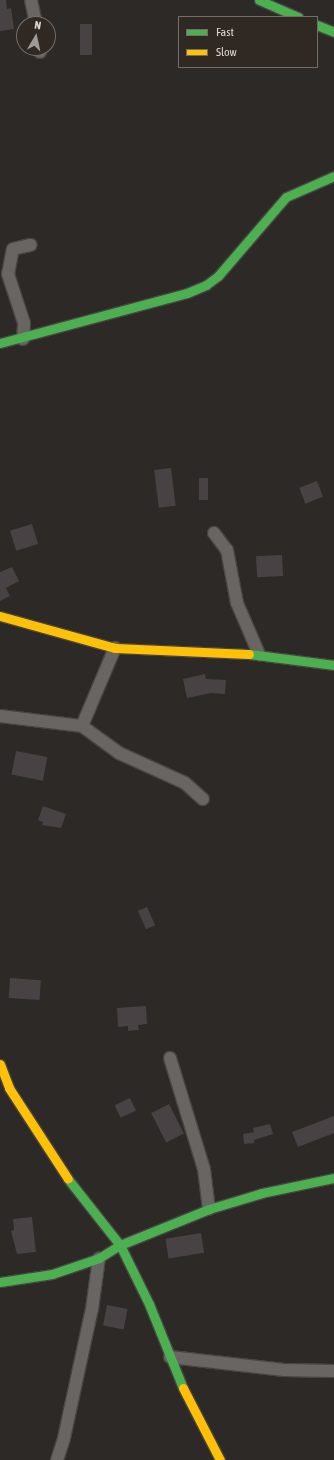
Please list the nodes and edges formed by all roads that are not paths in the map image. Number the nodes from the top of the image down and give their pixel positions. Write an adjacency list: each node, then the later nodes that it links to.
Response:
1 (31, 0): 3 (street)
2 (259, 0): 4 (street)
3 (34, 16)
4 (296, 16)
5 (318, 25): 6 (street)
6 (334, 32)
7 (334, 176): 9 (street)
8 (31, 245): 9 (street)
9 (22, 339): 10 (street)
10 (0, 343)
11 (214, 533): 14 (street)
12 (0, 616): 13 (street)
13 (115, 648): 14 (street); 17 (street)
14 (258, 654): 15 (street)
15 (334, 665)
16 (0, 716): 17 (street)
17 (82, 726): 18 (street)
18 (203, 799)
19 (170, 1058): 22 (street)
20 (0, 1064): 23 (street)
21 (334, 1178): 22 (street)
22 (209, 1210): 23 (street)
23 (120, 1245): 24 (street); 26 (street)
24 (99, 1258): 25 (street); 28 (street)
25 (0, 1282)
26 (170, 1357): 27 (street); 29 (street)
27 (334, 1371)
28 (57, 1460)
29 (220, 1460)

